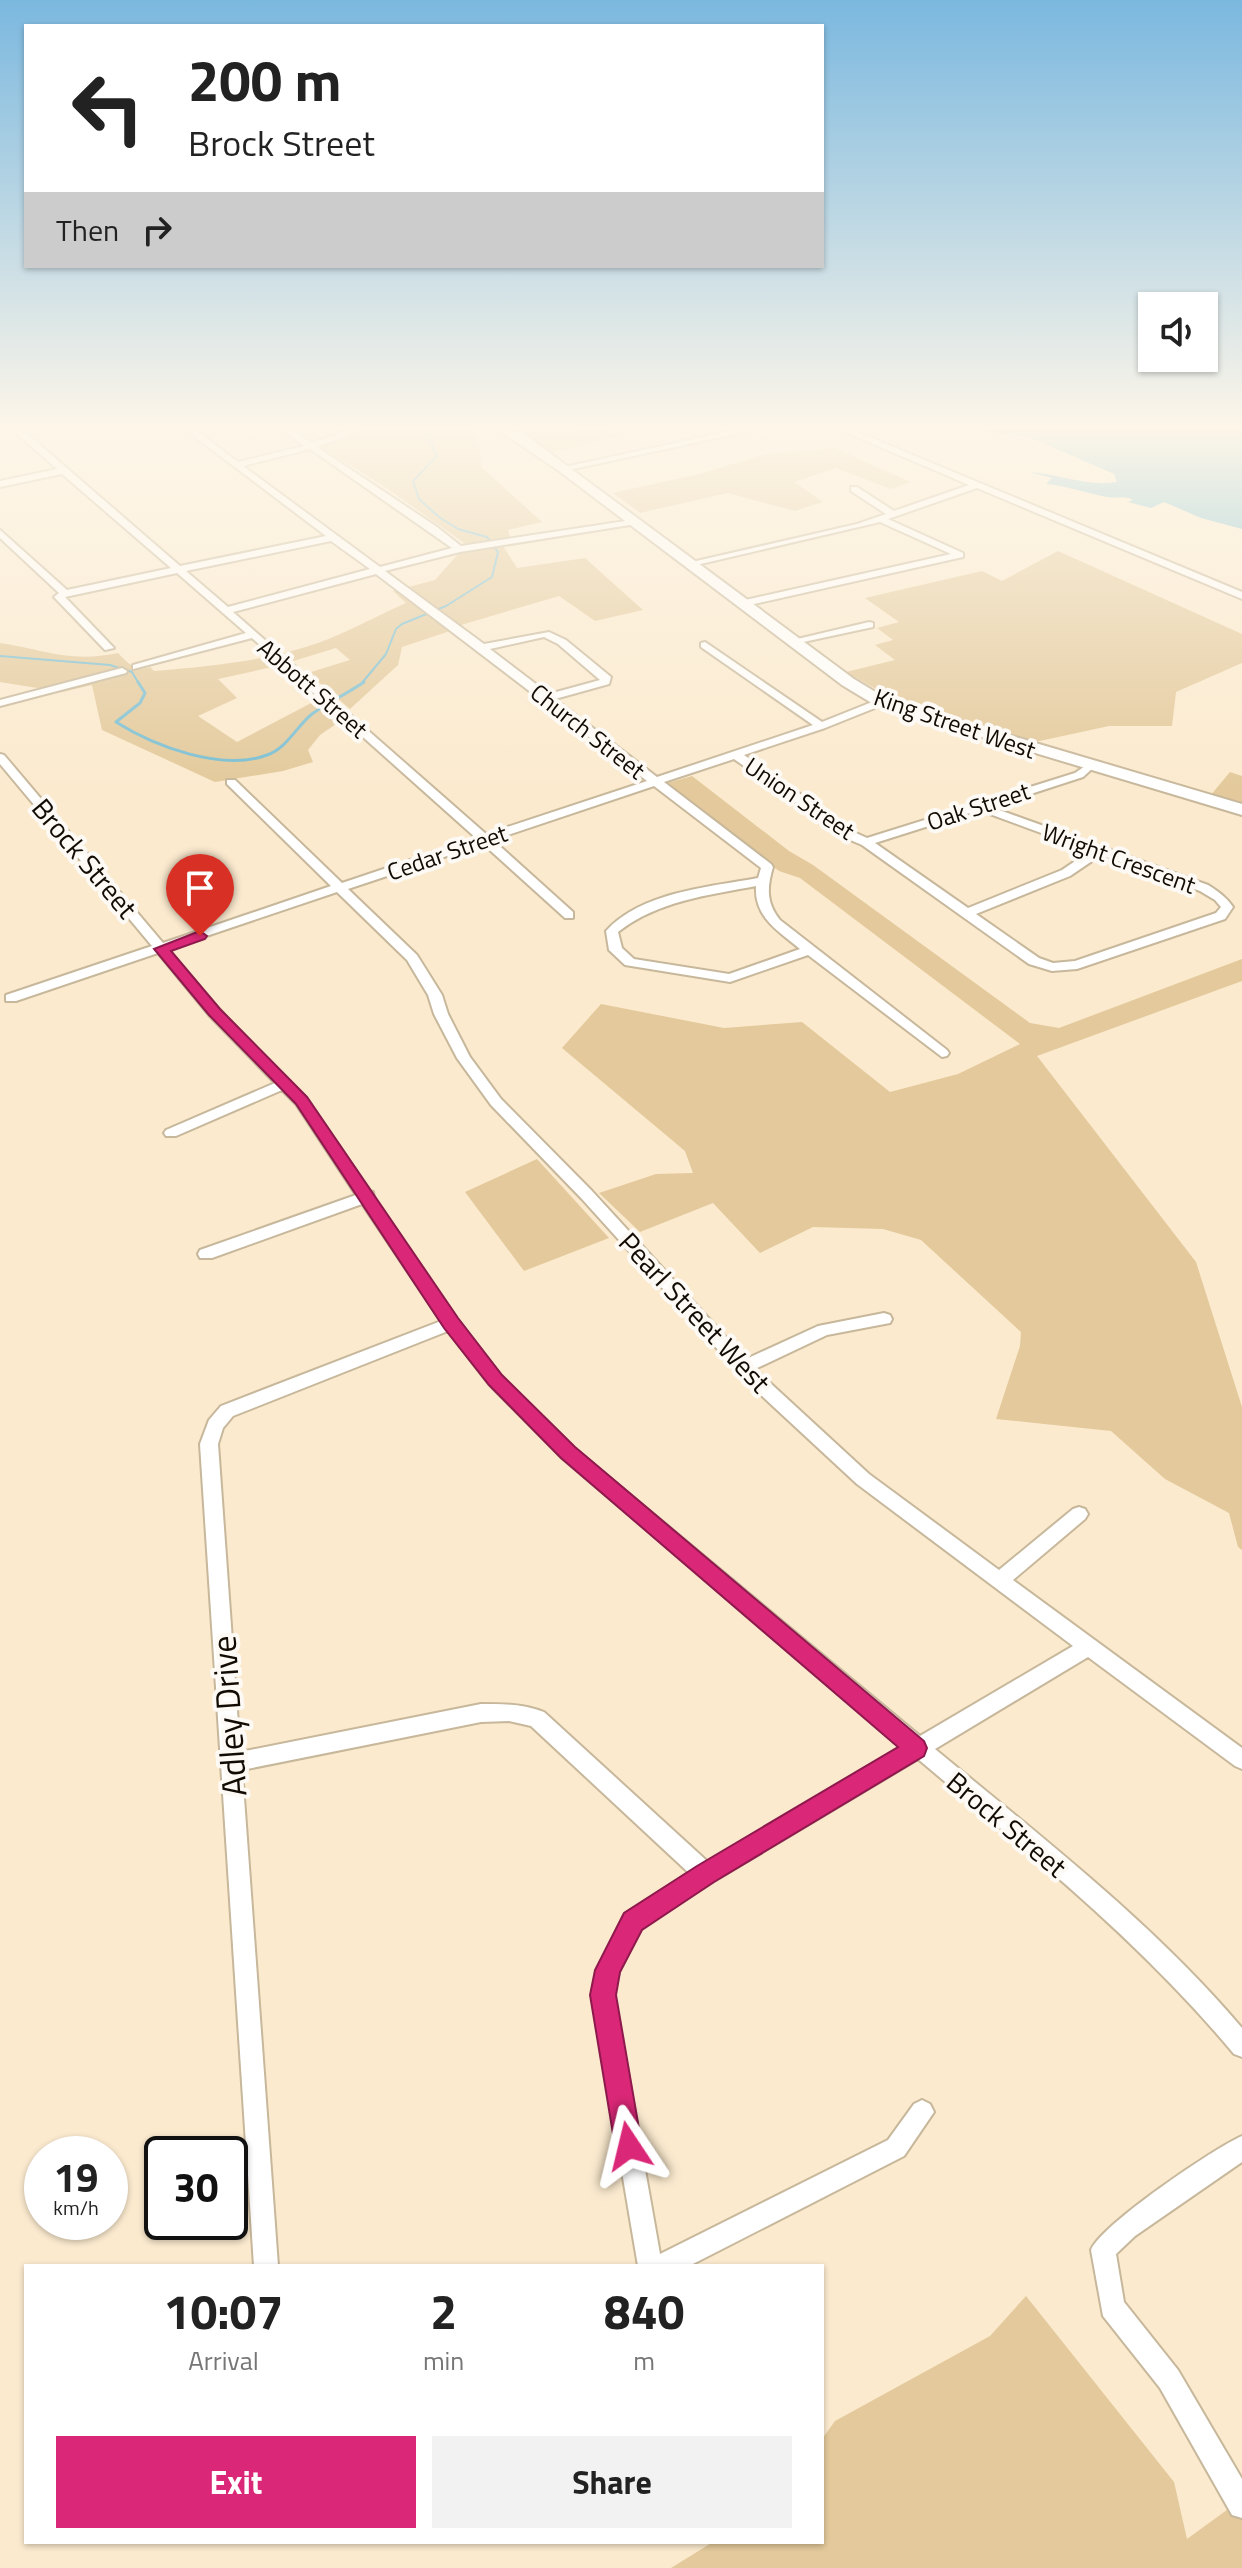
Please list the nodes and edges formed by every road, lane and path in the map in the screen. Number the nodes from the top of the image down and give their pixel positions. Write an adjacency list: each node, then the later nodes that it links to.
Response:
1 (19, 551): 13 (street)
2 (155, 551): 11 (street, Abbott Street)
3 (269, 551): 11 (street)
4 (348, 551): 12 (street, Church Street)
5 (452, 551): 12 (street)
6 (677, 551): 10 (main road, King Street West)
7 (751, 551): 10 (street)
8 (951, 551): 15 (street)
9 (1132, 551): 14 (street)
10 (695, 564): 15 (main road, King Street West)
11 (177, 570): 13 (street); 16 (street, Abbott Street)
12 (375, 571): 16 (street); 22 (street, Church Street)
13 (65, 593): 21 (street)
14 (1242, 596)
15 (745, 603): 19 (main road, King Street West)
16 (224, 611): 18 (street, Abbott Street)
17 (869, 625): 19 (street)
18 (252, 635): 23 (street); 36 (street, Abbott Street)
19 (794, 641): 26 (main road, King Street West)
20 (705, 645): 28 (street)
21 (109, 648)
22 (482, 648): 25 (street, Church Street); 25 (street)
23 (137, 667)
24 (122, 671): 27 (street)
25 (548, 698): 33 (street, Church Street)
26 (881, 702): 28 (street, Cedar Street); 31 (main road, King Street West)
27 (0, 703)
28 (821, 726): 29 (street, Cedar Street)
29 (735, 754): 33 (street, Cedar Street); 37 (street, Union Street)
30 (0, 757): 43 (street, Brock Street)
31 (1088, 767): 34 (street, Oak Street); 35 (main road, King Street West)
32 (231, 782): 40 (street, Pearl Street West)
33 (654, 782): 36 (street, Cedar Street); 39 (street, Church Street)
34 (978, 806): 37 (street, Oak Street); 38 (street, Wright Crescent)
35 (1242, 810)
36 (484, 840): 40 (street, Cedar Street); 42 (street, Abbott Street)
37 (866, 842): 41 (street, Wright Crescent)
38 (1100, 850): 41 (street); 41 (street, Wright Crescent)
39 (761, 881): 44 (street, Church Street); 44 (street)
40 (340, 889): 43 (street, Cedar Street); 53 (street, Pearl Street West)
41 (968, 913)
42 (569, 915)
43 (161, 949): 45 (street, Cedar Street); 47 (street, Brock Street)
44 (812, 950): 46 (street, Church Street)
45 (11, 998)
46 (942, 1053)
47 (284, 1084): 48 (street); 49 (street, Brock Street)
48 (171, 1133)
49 (368, 1196): 50 (street); 52 (street, Brock Street)
50 (206, 1254)
51 (884, 1319): 53 (street)
52 (451, 1323): 57 (street, Brock Street); 59 (street, Adley Drive)
53 (744, 1367): 55 (street, Pearl Street West)
54 (1079, 1514): 55 (street)
55 (1000, 1580): 56 (street, Pearl Street West)
56 (1088, 1647): 57 (street); 58 (street, Pearl Street West)
57 (916, 1748): 60 (street); 61 (street, Brock Street)
58 (1242, 1760)
59 (231, 1763): 60 (street); 64 (street, Adley Drive)
60 (706, 1874): 65 (street)
61 (1242, 2046)
62 (922, 2112): 66 (street)
63 (1242, 2148): 67 (street)
64 (266, 2264)
65 (650, 2264)
66 (667, 2264)
67 (1242, 2505)

